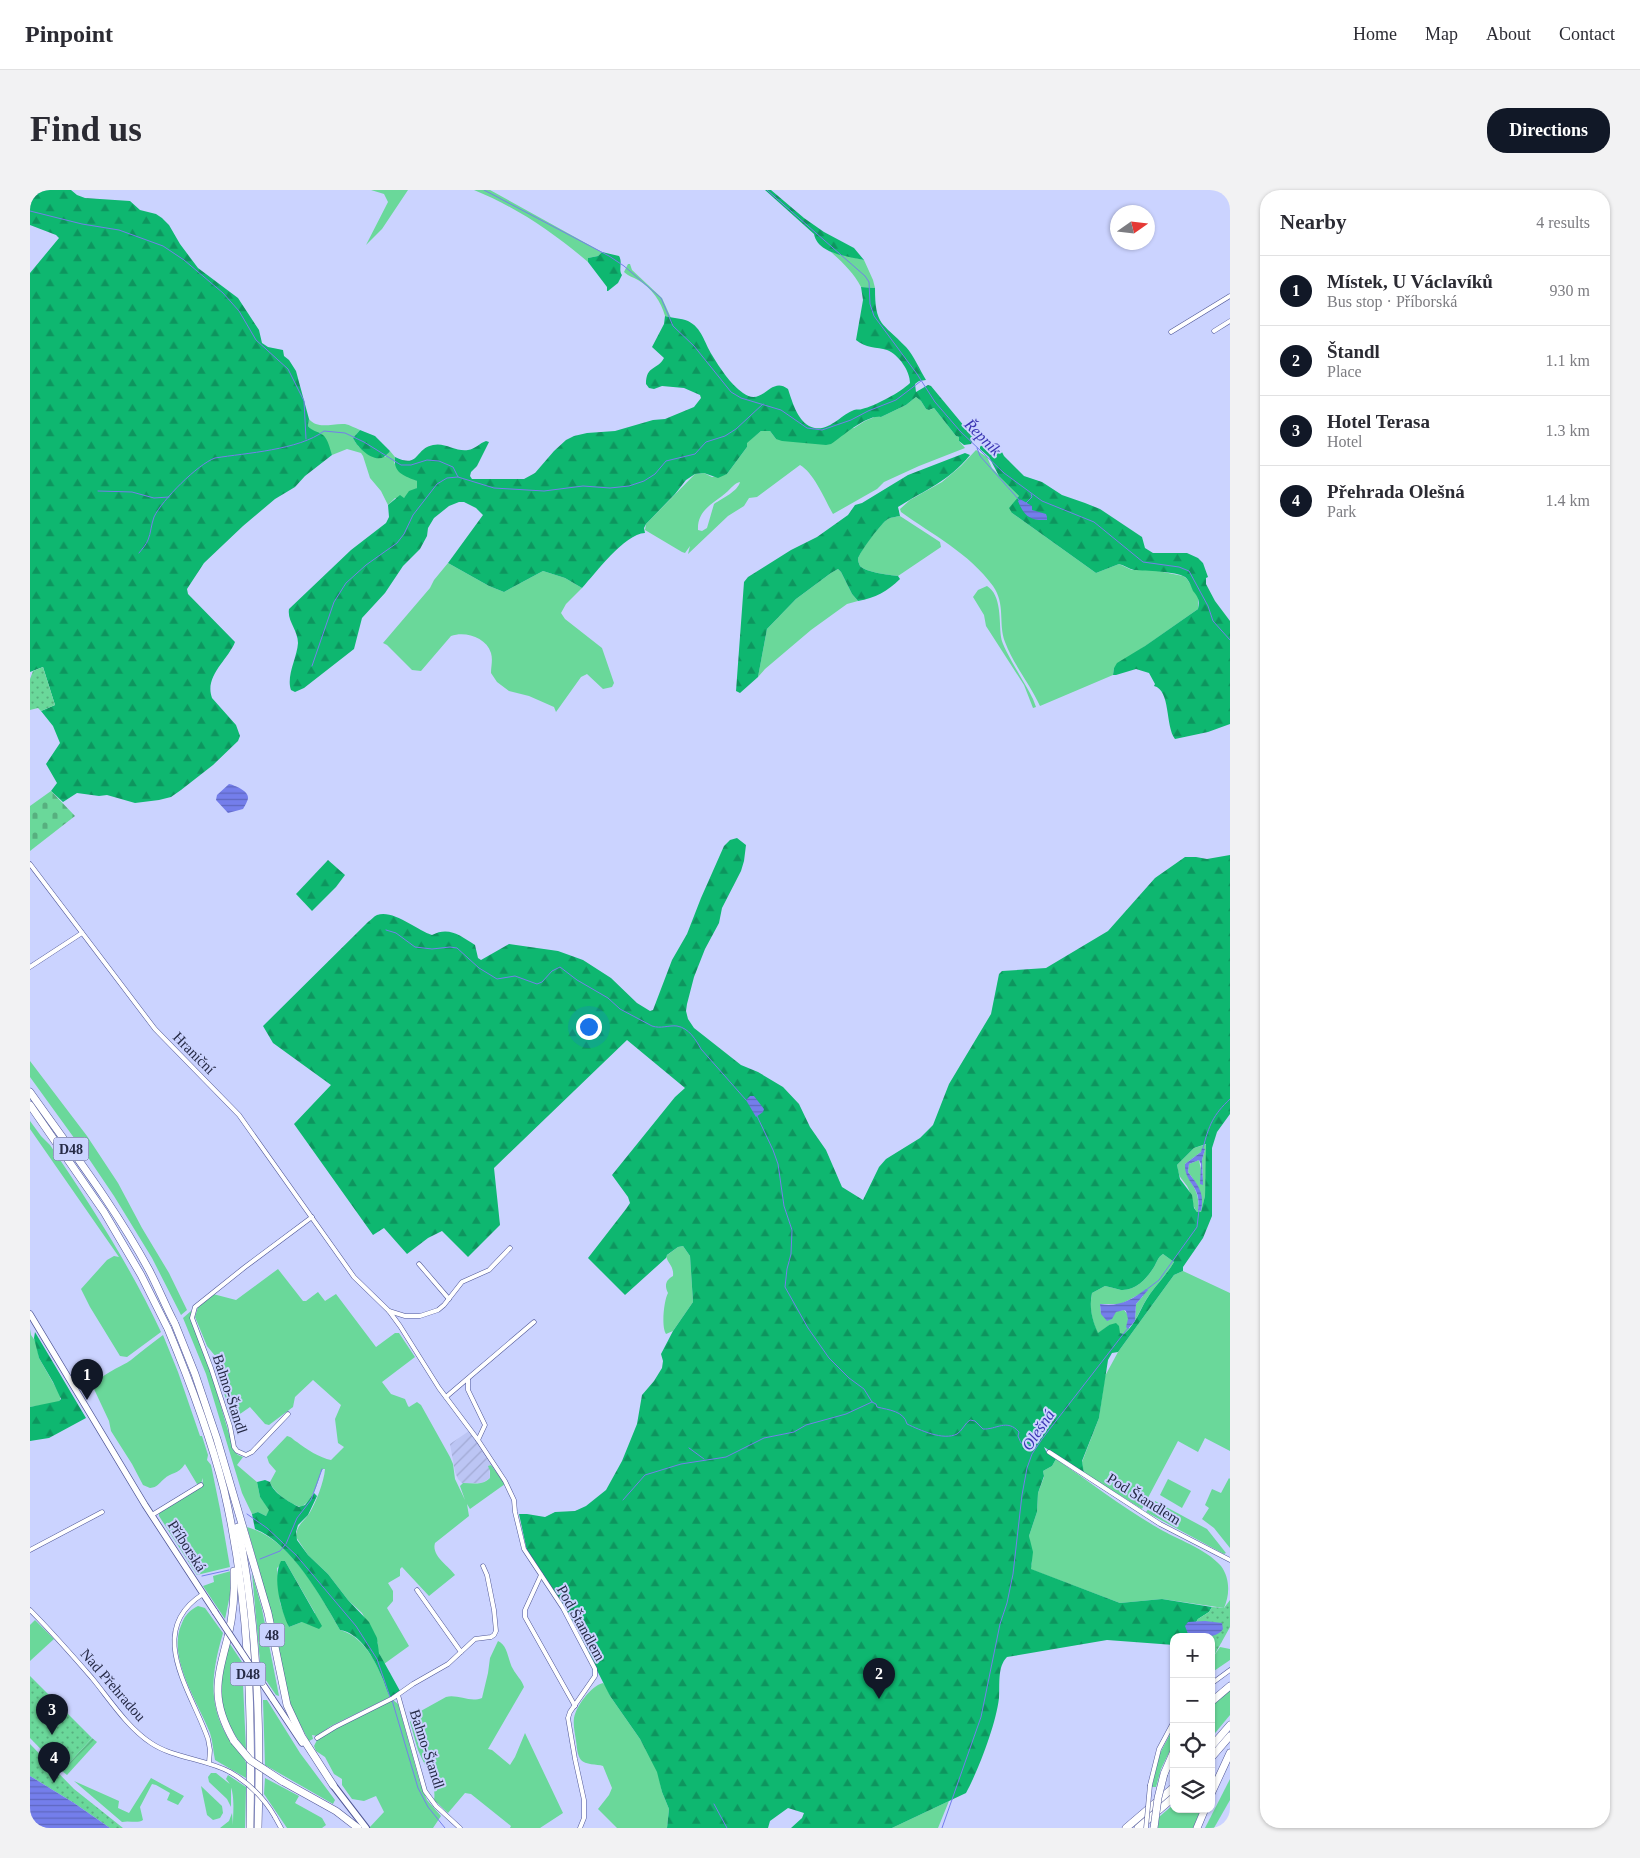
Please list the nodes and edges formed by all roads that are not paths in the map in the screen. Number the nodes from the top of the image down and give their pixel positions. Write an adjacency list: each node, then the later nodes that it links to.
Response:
1 (1230, 296): 4 (street)
2 (1230, 321): 3 (street)
3 (1214, 331)
4 (1171, 332)
5 (30, 864): 6 (street, Hraniční)
6 (82, 933): 7 (street); 10 (street, Hraniční)
7 (30, 967)
8 (30, 1092): 23 (highway, D48)
9 (30, 1105): 27 (highway, D48)
10 (312, 1217): 12 (street, Hraniční); 20 (street, Bahno-Štandl)
11 (510, 1248): 14 (street)
12 (341, 1258): 15 (street, Pod Štandlem)
13 (419, 1264): 14 (street)
14 (449, 1299): 15 (street)
15 (389, 1311): 19 (street, Pod Štandlem)
16 (30, 1314): 26 (main road, Příborská)
17 (534, 1322): 18 (street)
18 (468, 1379): 19 (street); 21 (street)
19 (446, 1397): 21 (street, Pod Štandlem)
20 (288, 1414)
21 (478, 1440): 31 (street, Pod Štandlem)
22 (1050, 1452): 29 (street, Pod Štandlem)
23 (228, 1477): 51 (highway, 48); 57 (highway, D48)
24 (201, 1485): 26 (street)
25 (102, 1512): 28 (street)
26 (152, 1515): 33 (main road, Příborská)
27 (230, 1521): 56 (highway, D48); 59 (highway, bridge)
28 (30, 1550)
29 (1230, 1560)
30 (483, 1566): 35 (street, Bahno-Štandl)
31 (541, 1575): 41 (street, Pod Štandlem); 41 (street, Pod Štandlem)
32 (417, 1590): 35 (street)
33 (203, 1594): 50 (street); 51 (main road, Příborská, bridge)
34 (30, 1610): 50 (street, Nad Přehradou)
35 (461, 1652): 39 (street, Bahno-Štandl)
36 (1230, 1670): 37 (street)
37 (1215, 1681)
38 (1230, 1686): 40 (highway)
39 (398, 1695): 45 (street, Bahno-Štandl); 61 (street, Bahno-Štandl)
40 (1215, 1699)
41 (574, 1706): 62 (street, Pod Štandlem)
42 (1173, 1723): 65 (street, bridge)
43 (1230, 1724): 46 (highway)
44 (1230, 1736): 47 (highway)
45 (317, 1738)
46 (1215, 1742)
47 (1215, 1753)
48 (1230, 1753): 52 (highway)
49 (1170, 1760): 66 (highway, bridge)
50 (209, 1763): 58 (street, Nad Přehradou, bridge)
51 (333, 1785): 59 (main road, Příborská / 48); 60 (main road, Příborská / 48)
52 (1215, 1785)
53 (1170, 1790): 63 (highway)
54 (1170, 1800): 64 (highway)
55 (1203, 1813): 67 (highway)
56 (250, 1828)
57 (258, 1828)
58 (282, 1828)
59 (360, 1828)
60 (366, 1828)
61 (460, 1828)
62 (580, 1828)
63 (1126, 1828)
64 (1138, 1828)
65 (1146, 1828)
66 (1154, 1828)
67 (1197, 1828)

